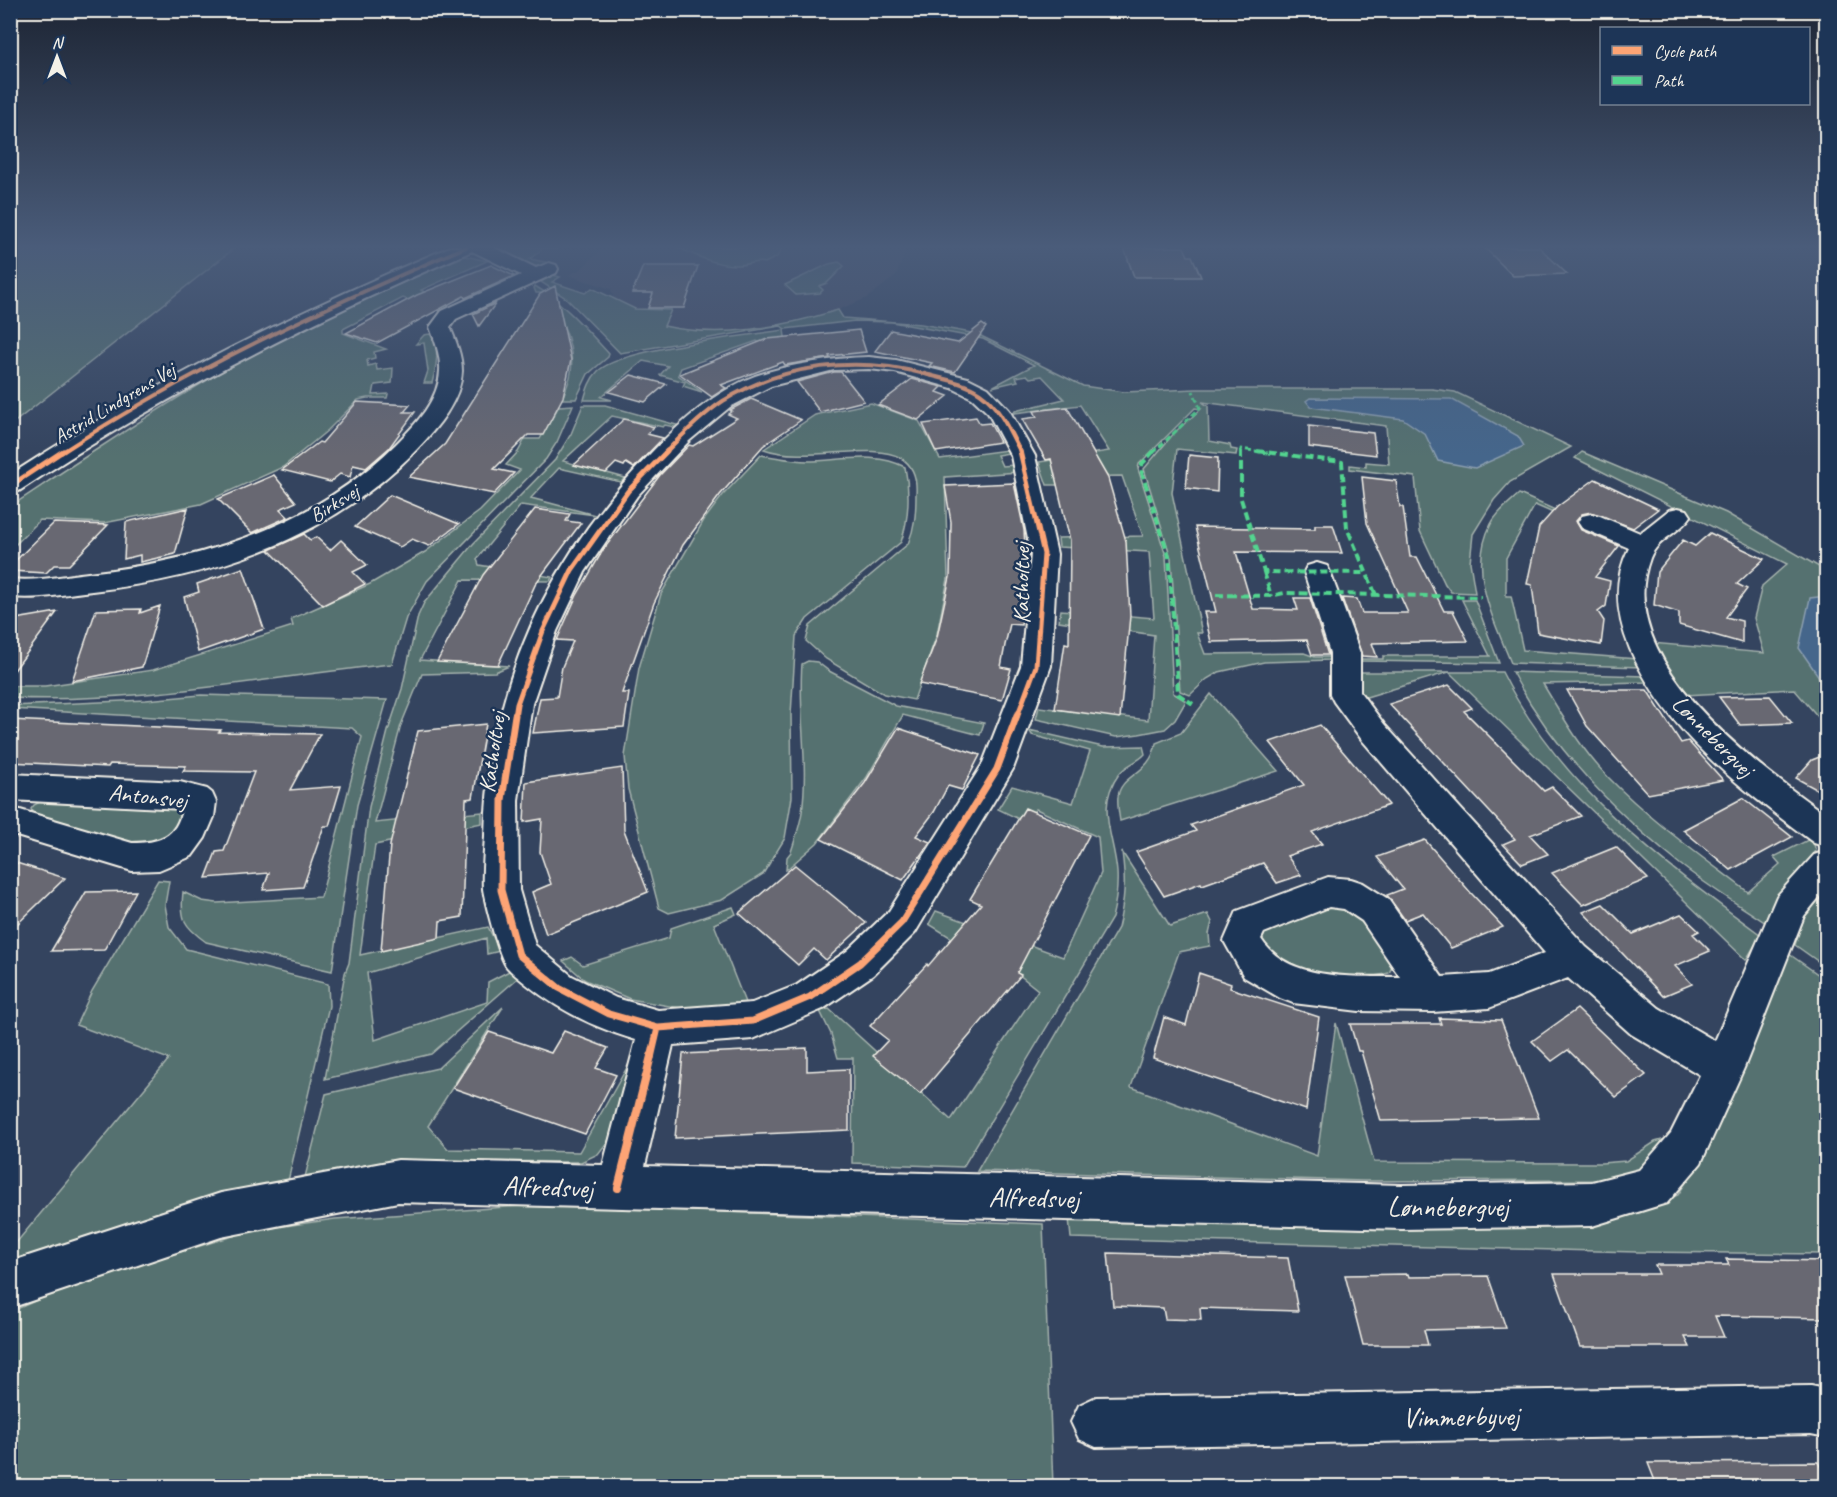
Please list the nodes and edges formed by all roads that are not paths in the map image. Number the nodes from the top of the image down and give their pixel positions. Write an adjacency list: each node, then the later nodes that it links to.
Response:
1 (307, 317): 3 (street, Astrid Lindgrens Vej)
2 (449, 317): 8 (street, Birksvej)
3 (10, 486)
4 (1678, 516): 6 (street, Lønnebergvej)
5 (1591, 522): 6 (street)
6 (1644, 544): 11 (street, Lønnebergvej)
7 (1317, 572): 13 (street)
8 (10, 588)
9 (10, 788): 10 (street, Antonsvej)
10 (10, 820)
11 (1827, 833)
12 (1827, 865): 16 (street, Lønnebergvej)
13 (1573, 959): 14 (street); 16 (street)
14 (1433, 995): 14 (street)
15 (658, 1028): 15 (street, Katholtvej); 17 (street)
16 (1724, 1068): 18 (street, Lønnebergvej)
17 (618, 1188): 18 (street, Alfredsvej); 19 (street, Alfredsvej)
18 (1100, 1199)
19 (10, 1285)
20 (1827, 1413): 21 (street, Vimmerbyvej)
21 (1096, 1422)

